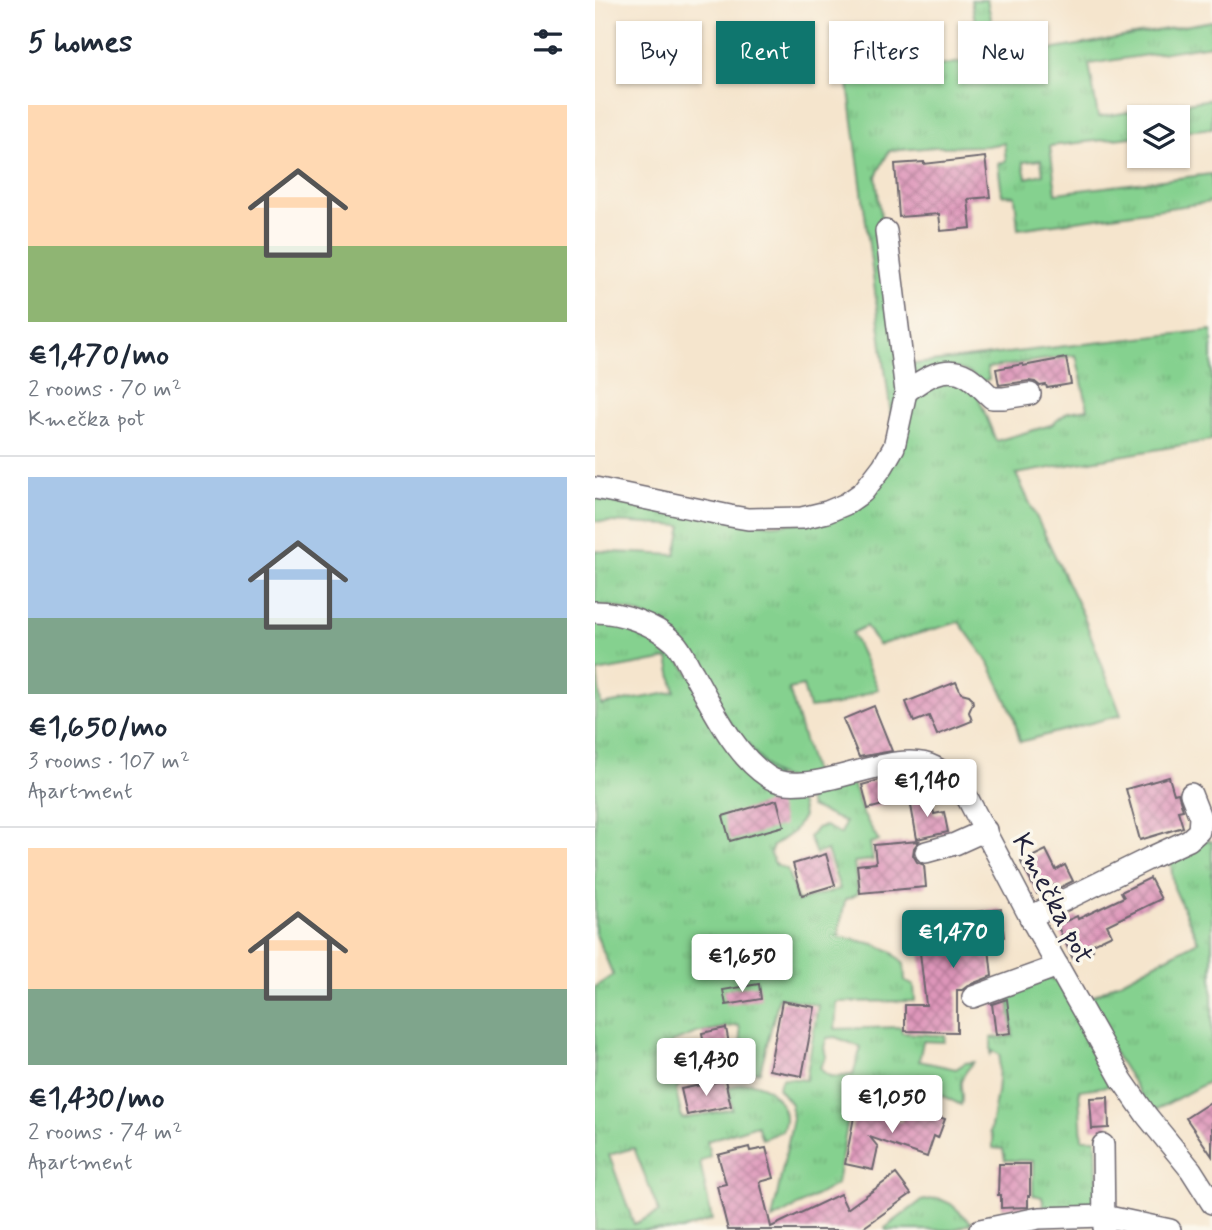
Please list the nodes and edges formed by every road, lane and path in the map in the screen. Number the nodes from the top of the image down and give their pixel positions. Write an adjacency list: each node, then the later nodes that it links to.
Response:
1 (886, 231): 2 (street)
2 (906, 392): 3 (street); 4 (street)
3 (1030, 394)
4 (595, 488)
5 (595, 612): 7 (street, Kmečka pot)
6 (1191, 794): 9 (street)
7 (986, 830): 8 (street); 9 (street, Kmečka pot)
8 (926, 852)
9 (1030, 917): 10 (street, Kmečka pot)
10 (1058, 966): 11 (street); 13 (street, Kmečka pot)
11 (973, 997)
12 (1103, 1145): 14 (street)
13 (1212, 1203)
14 (1104, 1223): 15 (street); 16 (street)
15 (986, 1229)
16 (1170, 1230)

